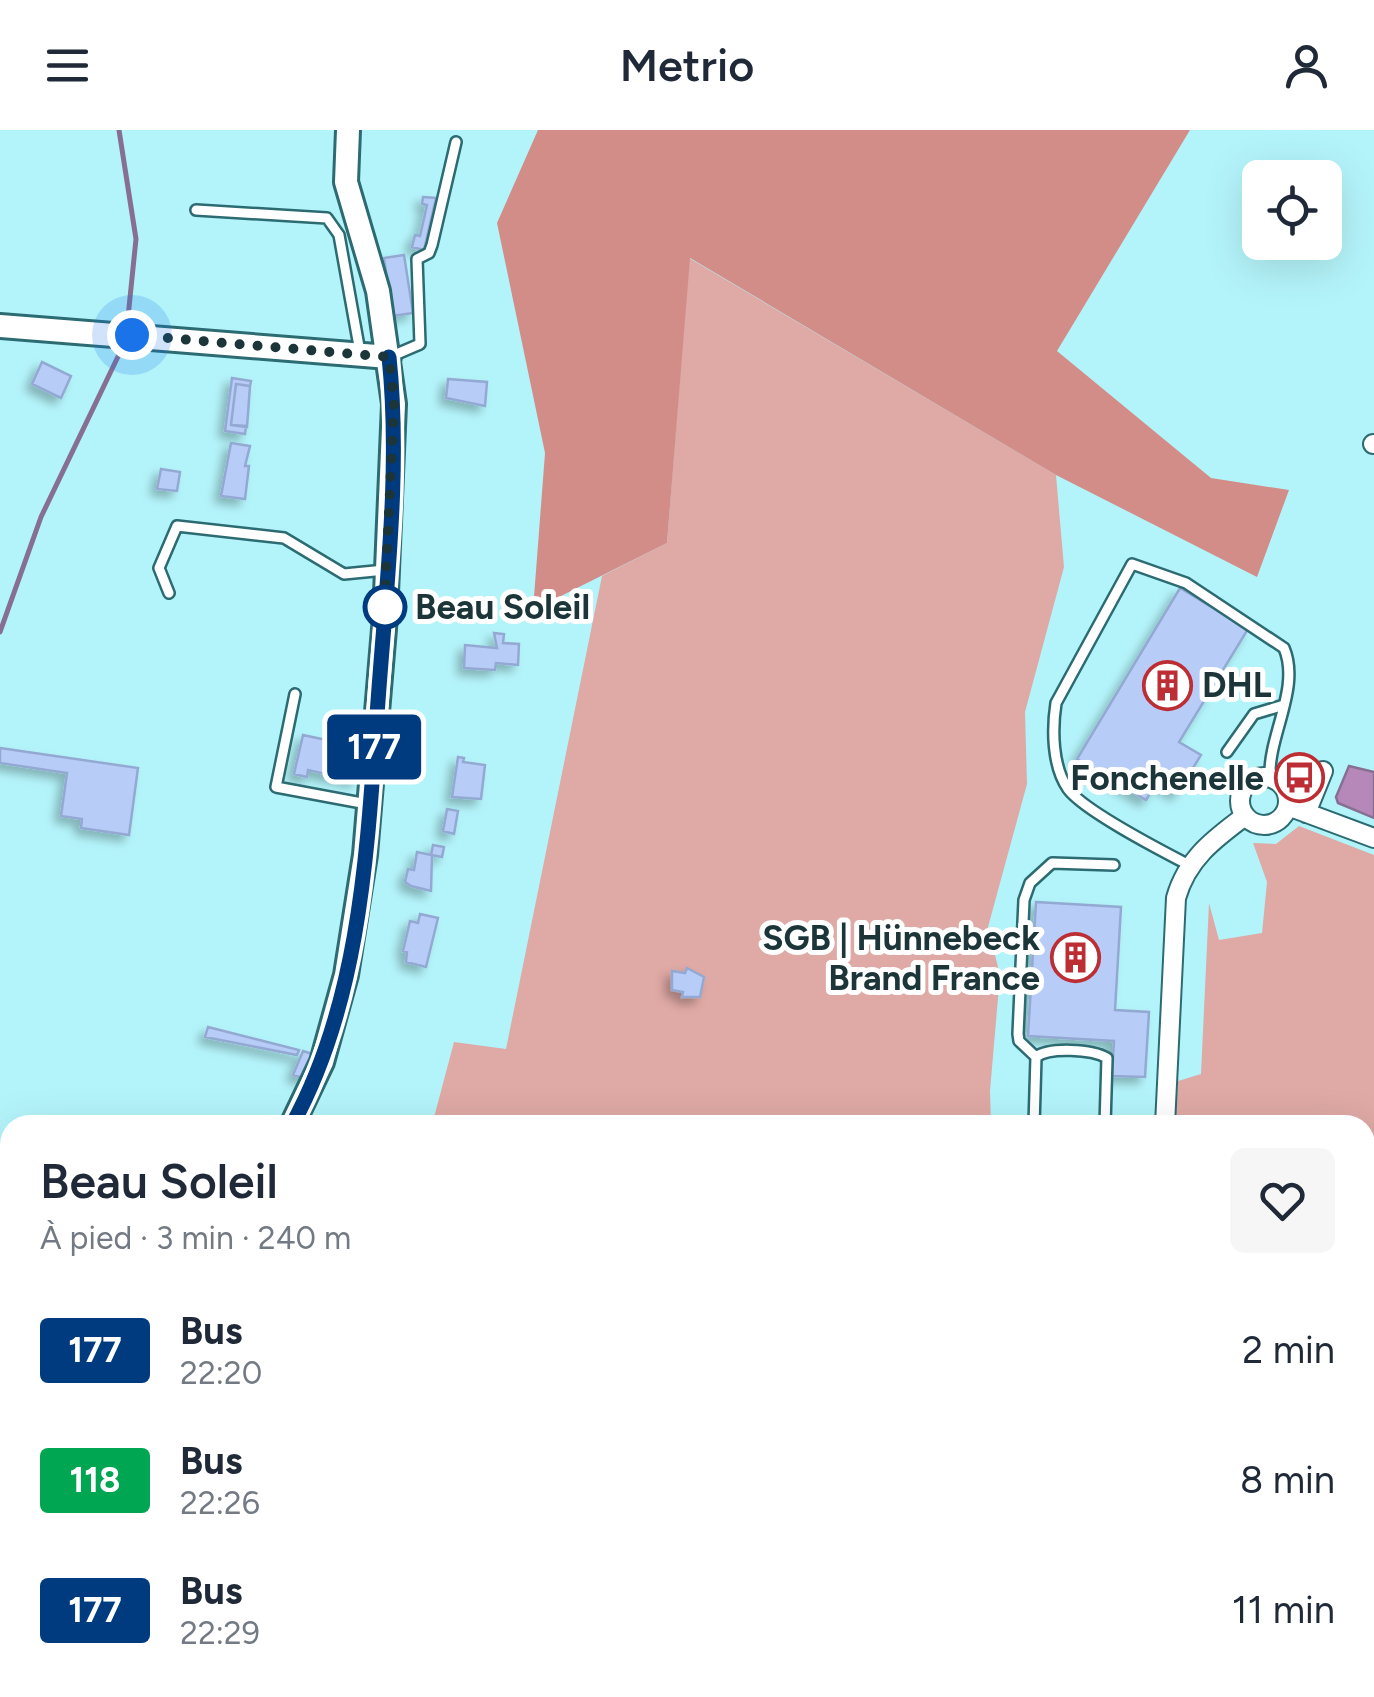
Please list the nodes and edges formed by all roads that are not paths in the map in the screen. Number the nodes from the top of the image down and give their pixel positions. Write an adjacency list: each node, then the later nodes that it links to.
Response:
1 (348, 130): 6 (street)
2 (456, 142): 6 (lane)
3 (196, 210): 5 (lane)
4 (0, 326): 5 (street)
5 (360, 354): 6 (street)
6 (389, 357): 7 (street)
7 (387, 569): 8 (lane); 14 (street)
8 (169, 593)
9 (295, 694): 14 (lane)
10 (1284, 705): 11 (lane); 13 (lane); 20 (lane)
11 (1227, 752)
12 (1323, 771): 16 (street)
13 (1270, 777): 15 (street); 17 (street)
14 (369, 805): 22 (street)
15 (1288, 806): 16 (street); 17 (street)
16 (1306, 813): 18 (street)
17 (1245, 816): 20 (street)
18 (1374, 838)
19 (1114, 865): 21 (lane)
20 (1189, 866): 25 (street)
21 (1036, 1058): 23 (lane); 24 (lane)
22 (297, 1115)
23 (1034, 1115)
24 (1106, 1115)
25 (1165, 1115)

